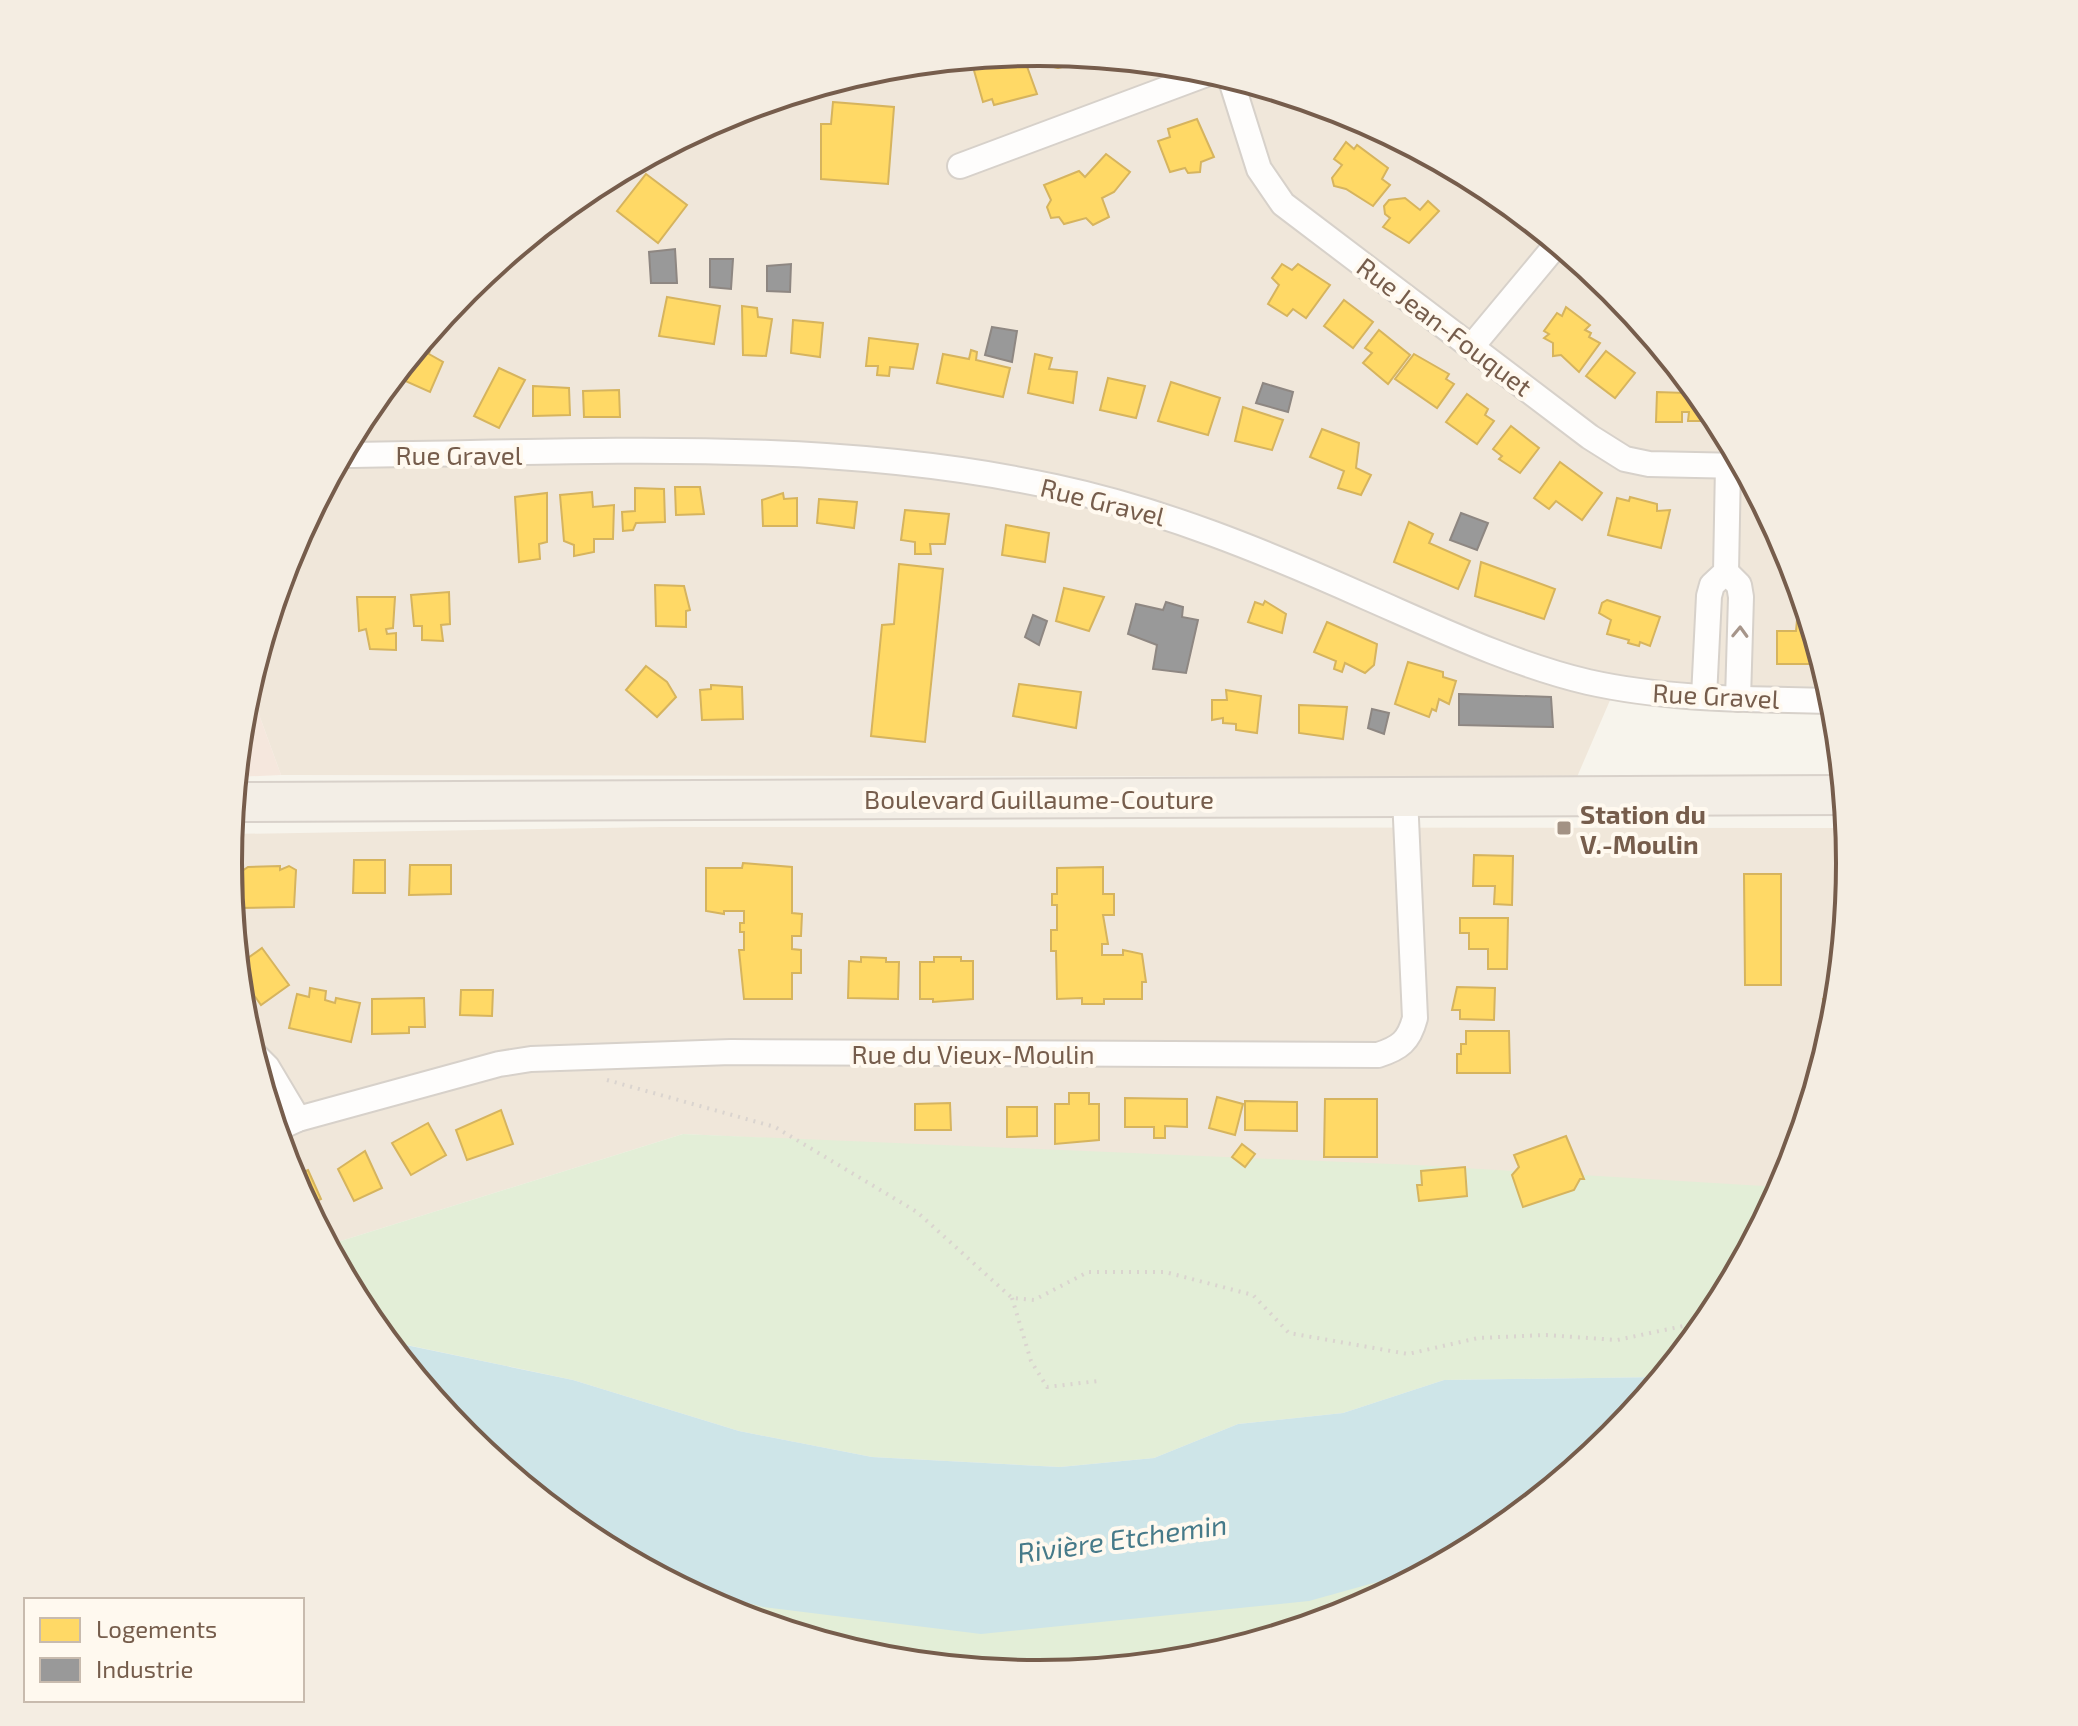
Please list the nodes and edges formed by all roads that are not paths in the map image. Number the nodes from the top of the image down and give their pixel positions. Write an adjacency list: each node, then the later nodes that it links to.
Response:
1 (1190, 80): 3 (street)
2 (1234, 90): 5 (street, Rue Jean-Fouquet)
3 (960, 166)
4 (1550, 252): 5 (street)
5 (1473, 345): 7 (street, Rue Jean-Fouquet)
6 (355, 455): 10 (street, Rue Gravel)
7 (1730, 466)
8 (1734, 475): 9 (street)
9 (1726, 572): 10 (street); 11 (street, one-way to 9)
10 (1704, 697): 11 (street, Rue Gravel)
11 (1738, 699): 12 (street, Rue Gravel)
12 (1819, 701)
13 (1832, 795): 14 (main road, Boulevard Guillaume-Couture)
14 (1405, 797): 15 (main road, Boulevard Guillaume-Couture); 17 (street, Rue du Vieux-Moulin)
15 (245, 802)
16 (277, 1095): 17 (street, Rue du Vieux-Moulin)
17 (287, 1124)

